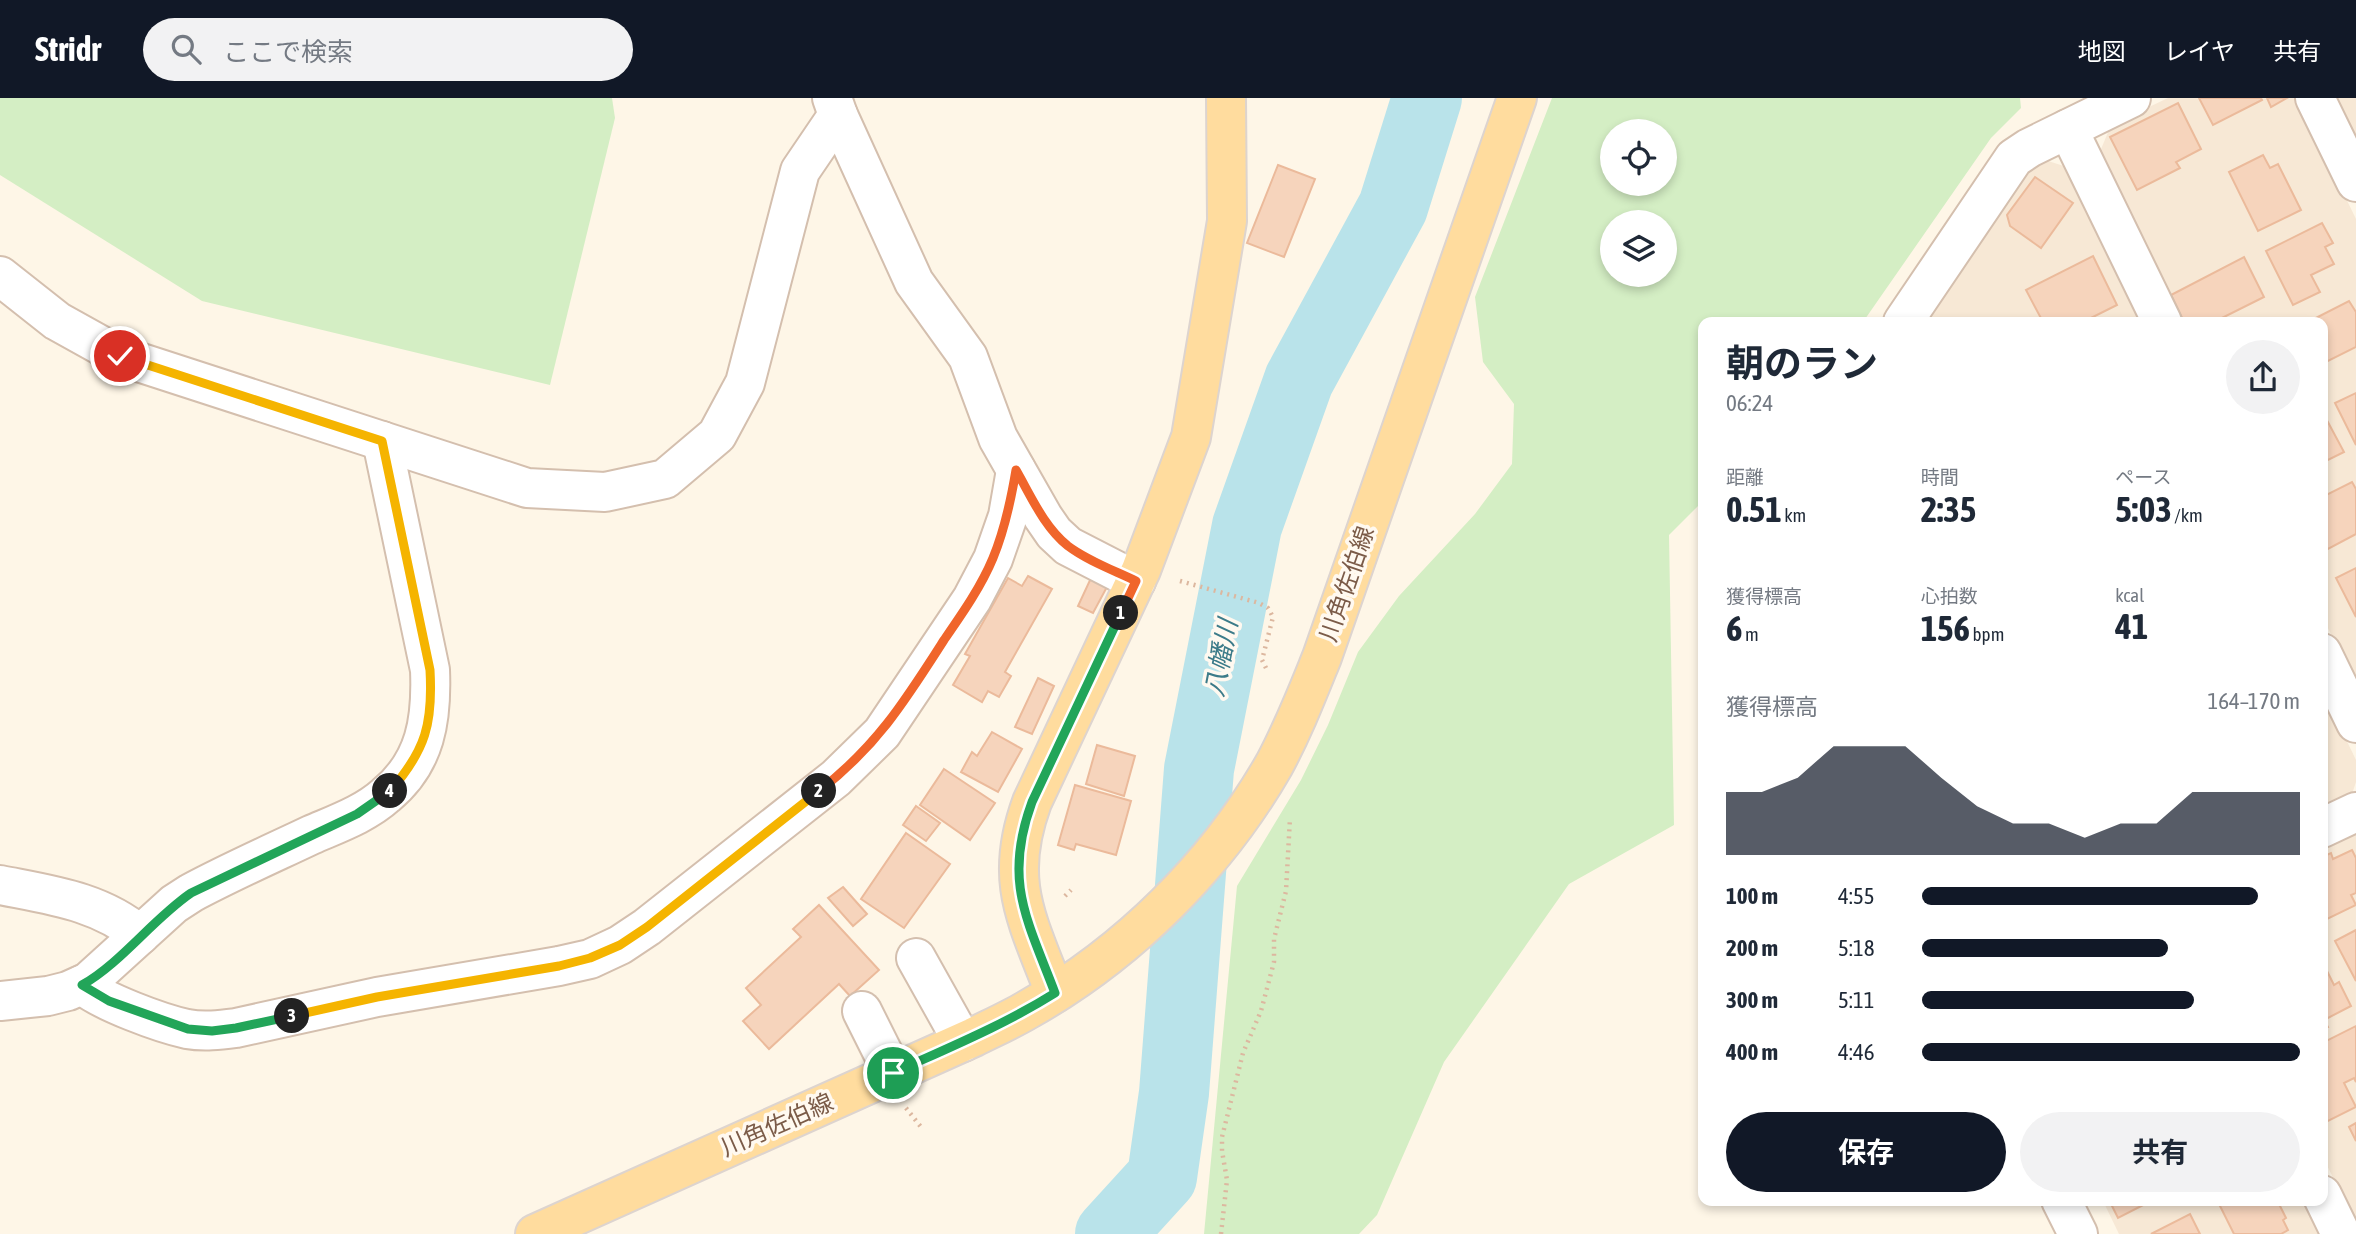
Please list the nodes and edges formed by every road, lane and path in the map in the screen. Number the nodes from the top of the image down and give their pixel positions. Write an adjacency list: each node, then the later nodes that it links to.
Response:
1 (1226, 98): 14 (main road)
2 (1517, 98): 27 (main road, 川角佐伯線)
3 (2131, 98): 6 (street)
4 (2315, 98): 7 (street)
5 (835, 107): 11 (street); 12 (street)
6 (2068, 129): 9 (street); 10 (street)
7 (2356, 182)
8 (0, 276): 11 (street)
9 (1906, 317)
10 (2160, 317)
11 (382, 441): 24 (street)
12 (1016, 470): 14 (street); 26 (street)
13 (1174, 579): 16 (path)
14 (1136, 581): 27 (main road)
15 (2328, 665): 17 (street)
16 (1266, 668)
17 (2356, 723)
18 (1292, 809): 35 (path)
19 (2356, 812): 20 (street)
20 (2328, 825)
21 (0, 884): 24 (street)
22 (1072, 890): 23 (path)
23 (1065, 895)
24 (140, 935): 26 (street)
25 (916, 958): 30 (street)
26 (82, 985): 28 (street)
27 (1055, 993): 30 (main road, 川角佐伯線)
28 (0, 1001)
29 (862, 1011): 31 (street)
30 (962, 1042): 31 (main road, 川角佐伯線)
31 (893, 1073): 34 (main road, 川角佐伯線)
32 (2065, 1206): 36 (street)
33 (2327, 1206): 37 (street)
34 (535, 1234)
35 (1221, 1234)
36 (2078, 1234)
37 (2341, 1234)

